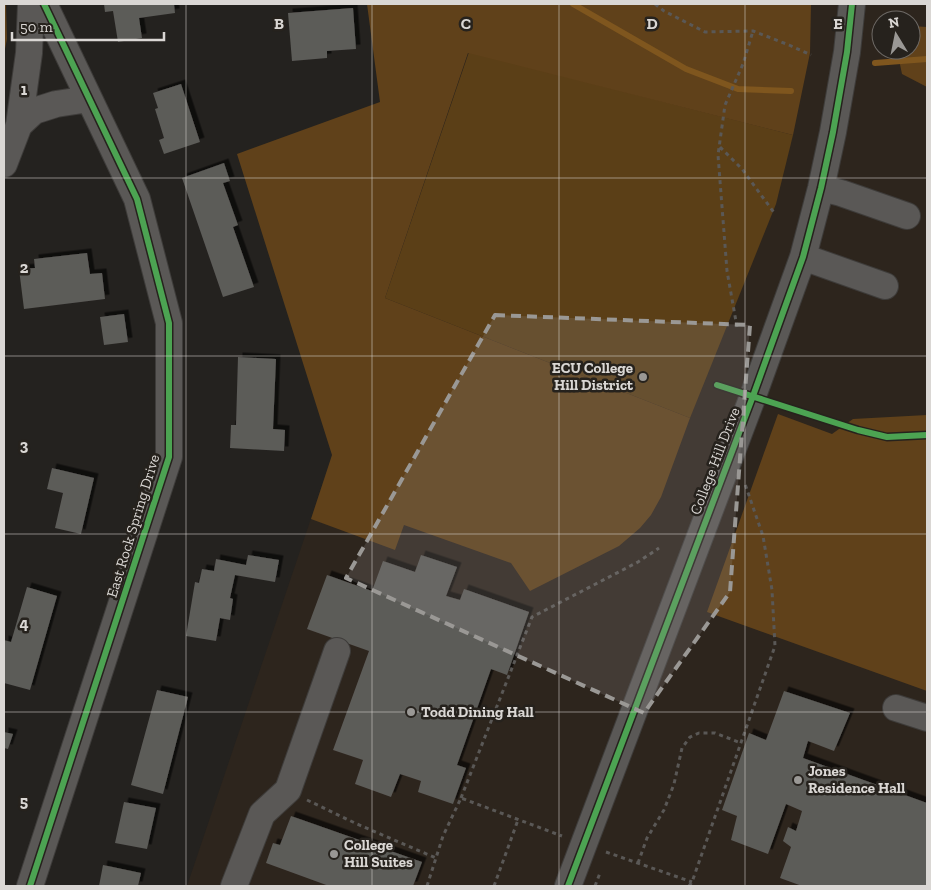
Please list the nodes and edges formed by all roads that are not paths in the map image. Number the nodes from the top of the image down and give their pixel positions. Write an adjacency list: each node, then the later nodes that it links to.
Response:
1 (31, 4): 5 (street)
2 (44, 4): 4 (street, East Rock Spring Drive)
3 (852, 4): 7 (street, College Hill Drive)
4 (89, 99): 5 (street); 14 (street, East Rock Spring Drive)
5 (19, 125): 6 (street)
6 (4, 164)
7 (821, 188): 8 (street); 9 (street, College Hill Drive)
8 (907, 216)
9 (803, 257): 10 (street); 16 (street, College Hill Drive)
10 (885, 286)
11 (337, 651): 15 (street)
12 (896, 708): 13 (street)
13 (927, 718)
14 (30, 886)
15 (234, 886)
16 (568, 886)

